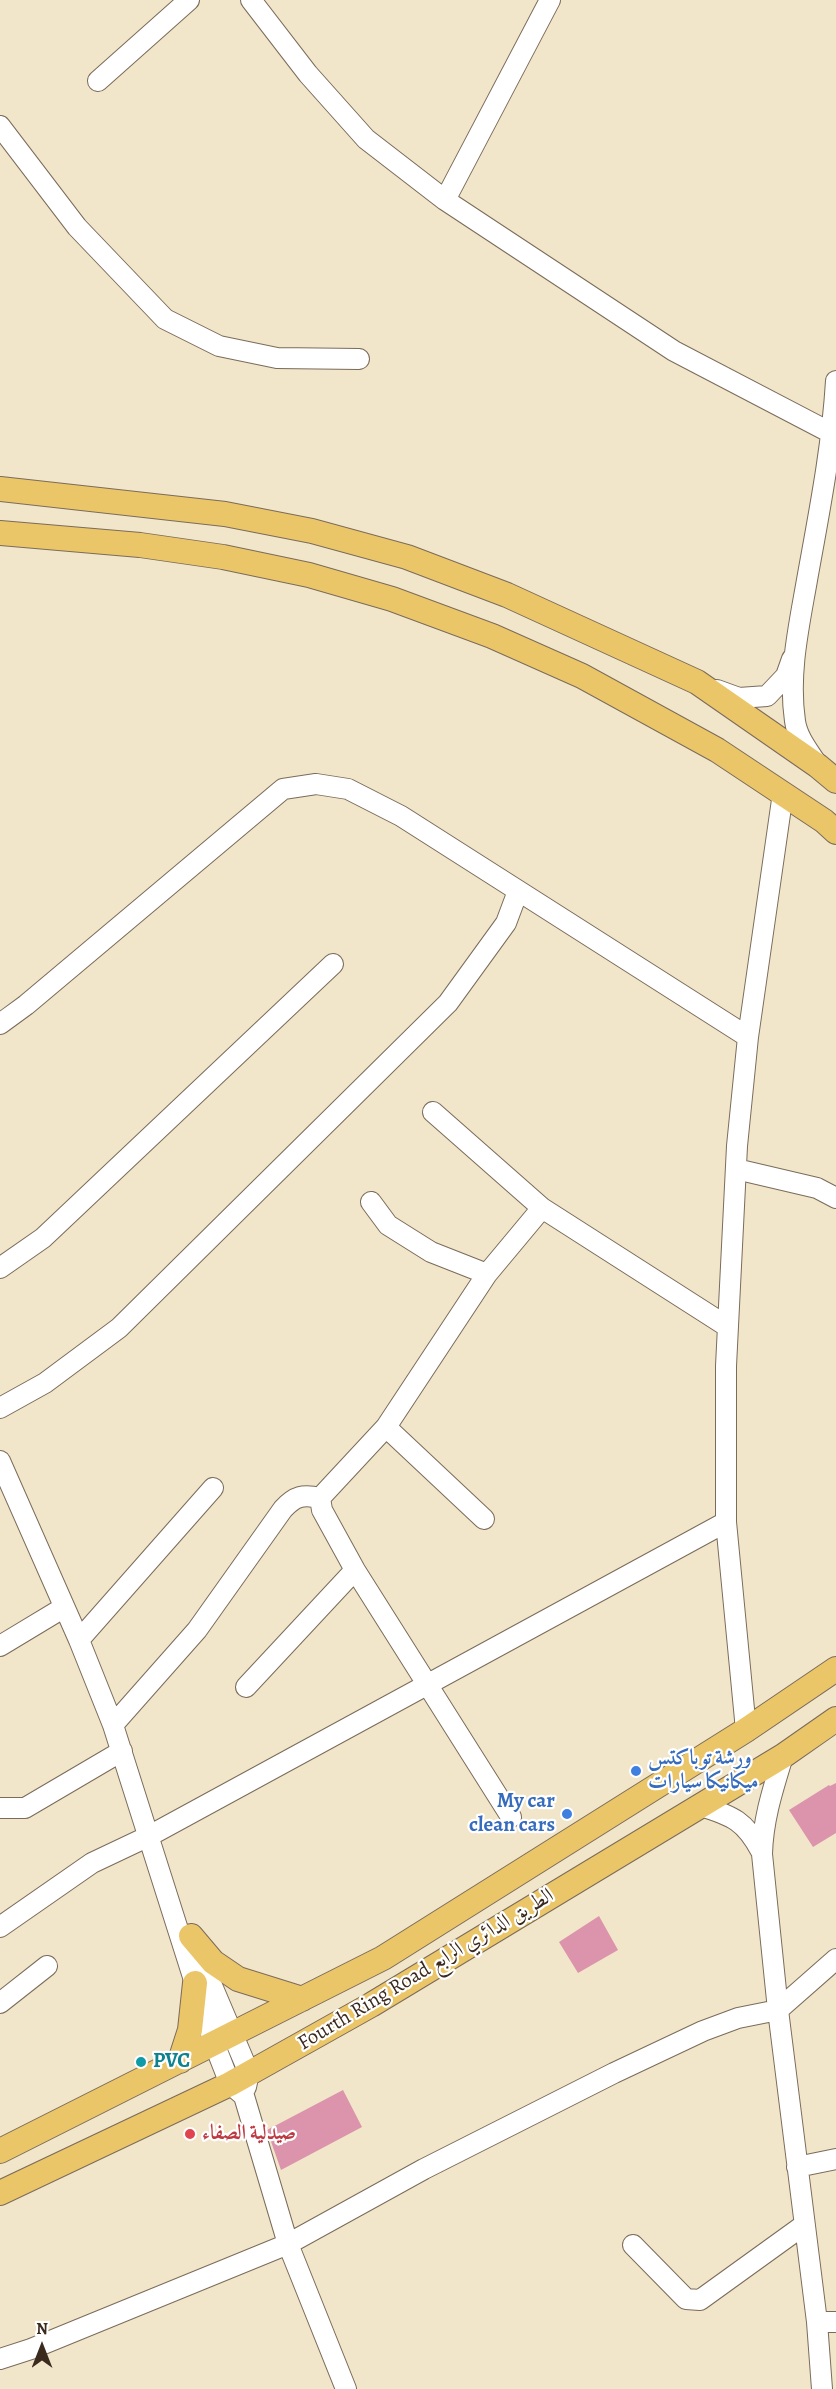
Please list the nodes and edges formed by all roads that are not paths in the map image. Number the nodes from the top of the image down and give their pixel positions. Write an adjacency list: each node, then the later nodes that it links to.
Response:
1 (189, 0): 4 (street)
2 (251, 0): 6 (street)
3 (550, 0): 6 (street)
4 (98, 81)
5 (0, 126): 7 (street)
6 (444, 200): 9 (street)
7 (359, 359)
8 (836, 381): 9 (street)
9 (832, 434): 12 (street)
10 (0, 489): 13 (main road)
11 (0, 533): 15 (main road)
12 (795, 651): 13 (street); 14 (street)
13 (697, 682): 14 (main road)
14 (827, 773)
15 (783, 794): 16 (main road); 20 (street)
16 (836, 832)
17 (518, 891): 19 (street); 20 (street); 29 (street)
18 (333, 964): 26 (street)
19 (0, 1024)
20 (748, 1037): 22 (street)
21 (433, 1112): 25 (street)
22 (736, 1169): 23 (street); 28 (street)
23 (836, 1198)
24 (372, 1202): 27 (street)
25 (542, 1208): 27 (street); 28 (street)
26 (0, 1268)
27 (487, 1274): 30 (street)
28 (728, 1327): 35 (street)
29 (0, 1408)
30 (386, 1427): 33 (street); 34 (street)
31 (0, 1461): 37 (street)
32 (213, 1488): 38 (street)
33 (320, 1498): 36 (street); 44 (street)
34 (484, 1519)
35 (726, 1522): 41 (street); 45 (street)
36 (355, 1570): 41 (street); 42 (street)
37 (63, 1608): 38 (street); 39 (street)
38 (79, 1640): 44 (street)
39 (0, 1646)
40 (836, 1669): 45 (main road, Fourth Ring Road الطريق الدائري الرابع)
41 (427, 1685): 50 (street); 51 (street)
42 (246, 1687)
43 (836, 1719): 47 (main road, Fourth Ring Road الطريق الدائري الرابع)
44 (113, 1725): 46 (street)
45 (746, 1730): 59 (main road, Fourth Ring Road الطريق الدائري الرابع)
46 (122, 1751): 49 (street); 51 (street)
47 (783, 1756): 48 (main road, Fourth Ring Road الطريق الدائري الرابع); 52 (street)
48 (701, 1806): 52 (street); 64 (main road, Fourth Ring Road الطريق الدائري الرابع)
49 (0, 1808)
50 (511, 1817)
51 (149, 1836): 53 (street); 54 (street)
52 (762, 1854): 61 (street)
53 (172, 1906): 55 (street); 58 (street)
54 (0, 1927)
55 (191, 1936): 59 (main road); 62 (street)
56 (836, 1959): 61 (street)
57 (46, 1966): 60 (street)
58 (195, 1983): 62 (street); 63 (main road)
59 (302, 1999): 62 (main road, Fourth Ring Road الطريق الدائري الرابع)
60 (0, 2003)
61 (778, 2010): 67 (street); 70 (street)
62 (222, 2039): 63 (main road, Fourth Ring Road الطريق الدائري الرابع); 64 (street)
63 (180, 2061): 65 (main road, Fourth Ring Road الطريق الدائري الرابع)
64 (241, 2084): 68 (main road, Fourth Ring Road الطريق الدائري الرابع); 70 (street)
65 (0, 2151)
66 (836, 2159): 67 (street)
67 (796, 2167): 69 (street)
68 (0, 2193)
69 (804, 2225): 71 (street); 72 (street)
70 (288, 2244): 73 (street); 74 (street)
71 (633, 2245)
72 (826, 2322): 75 (street)
73 (0, 2359)
74 (346, 2389)
75 (822, 2389)

